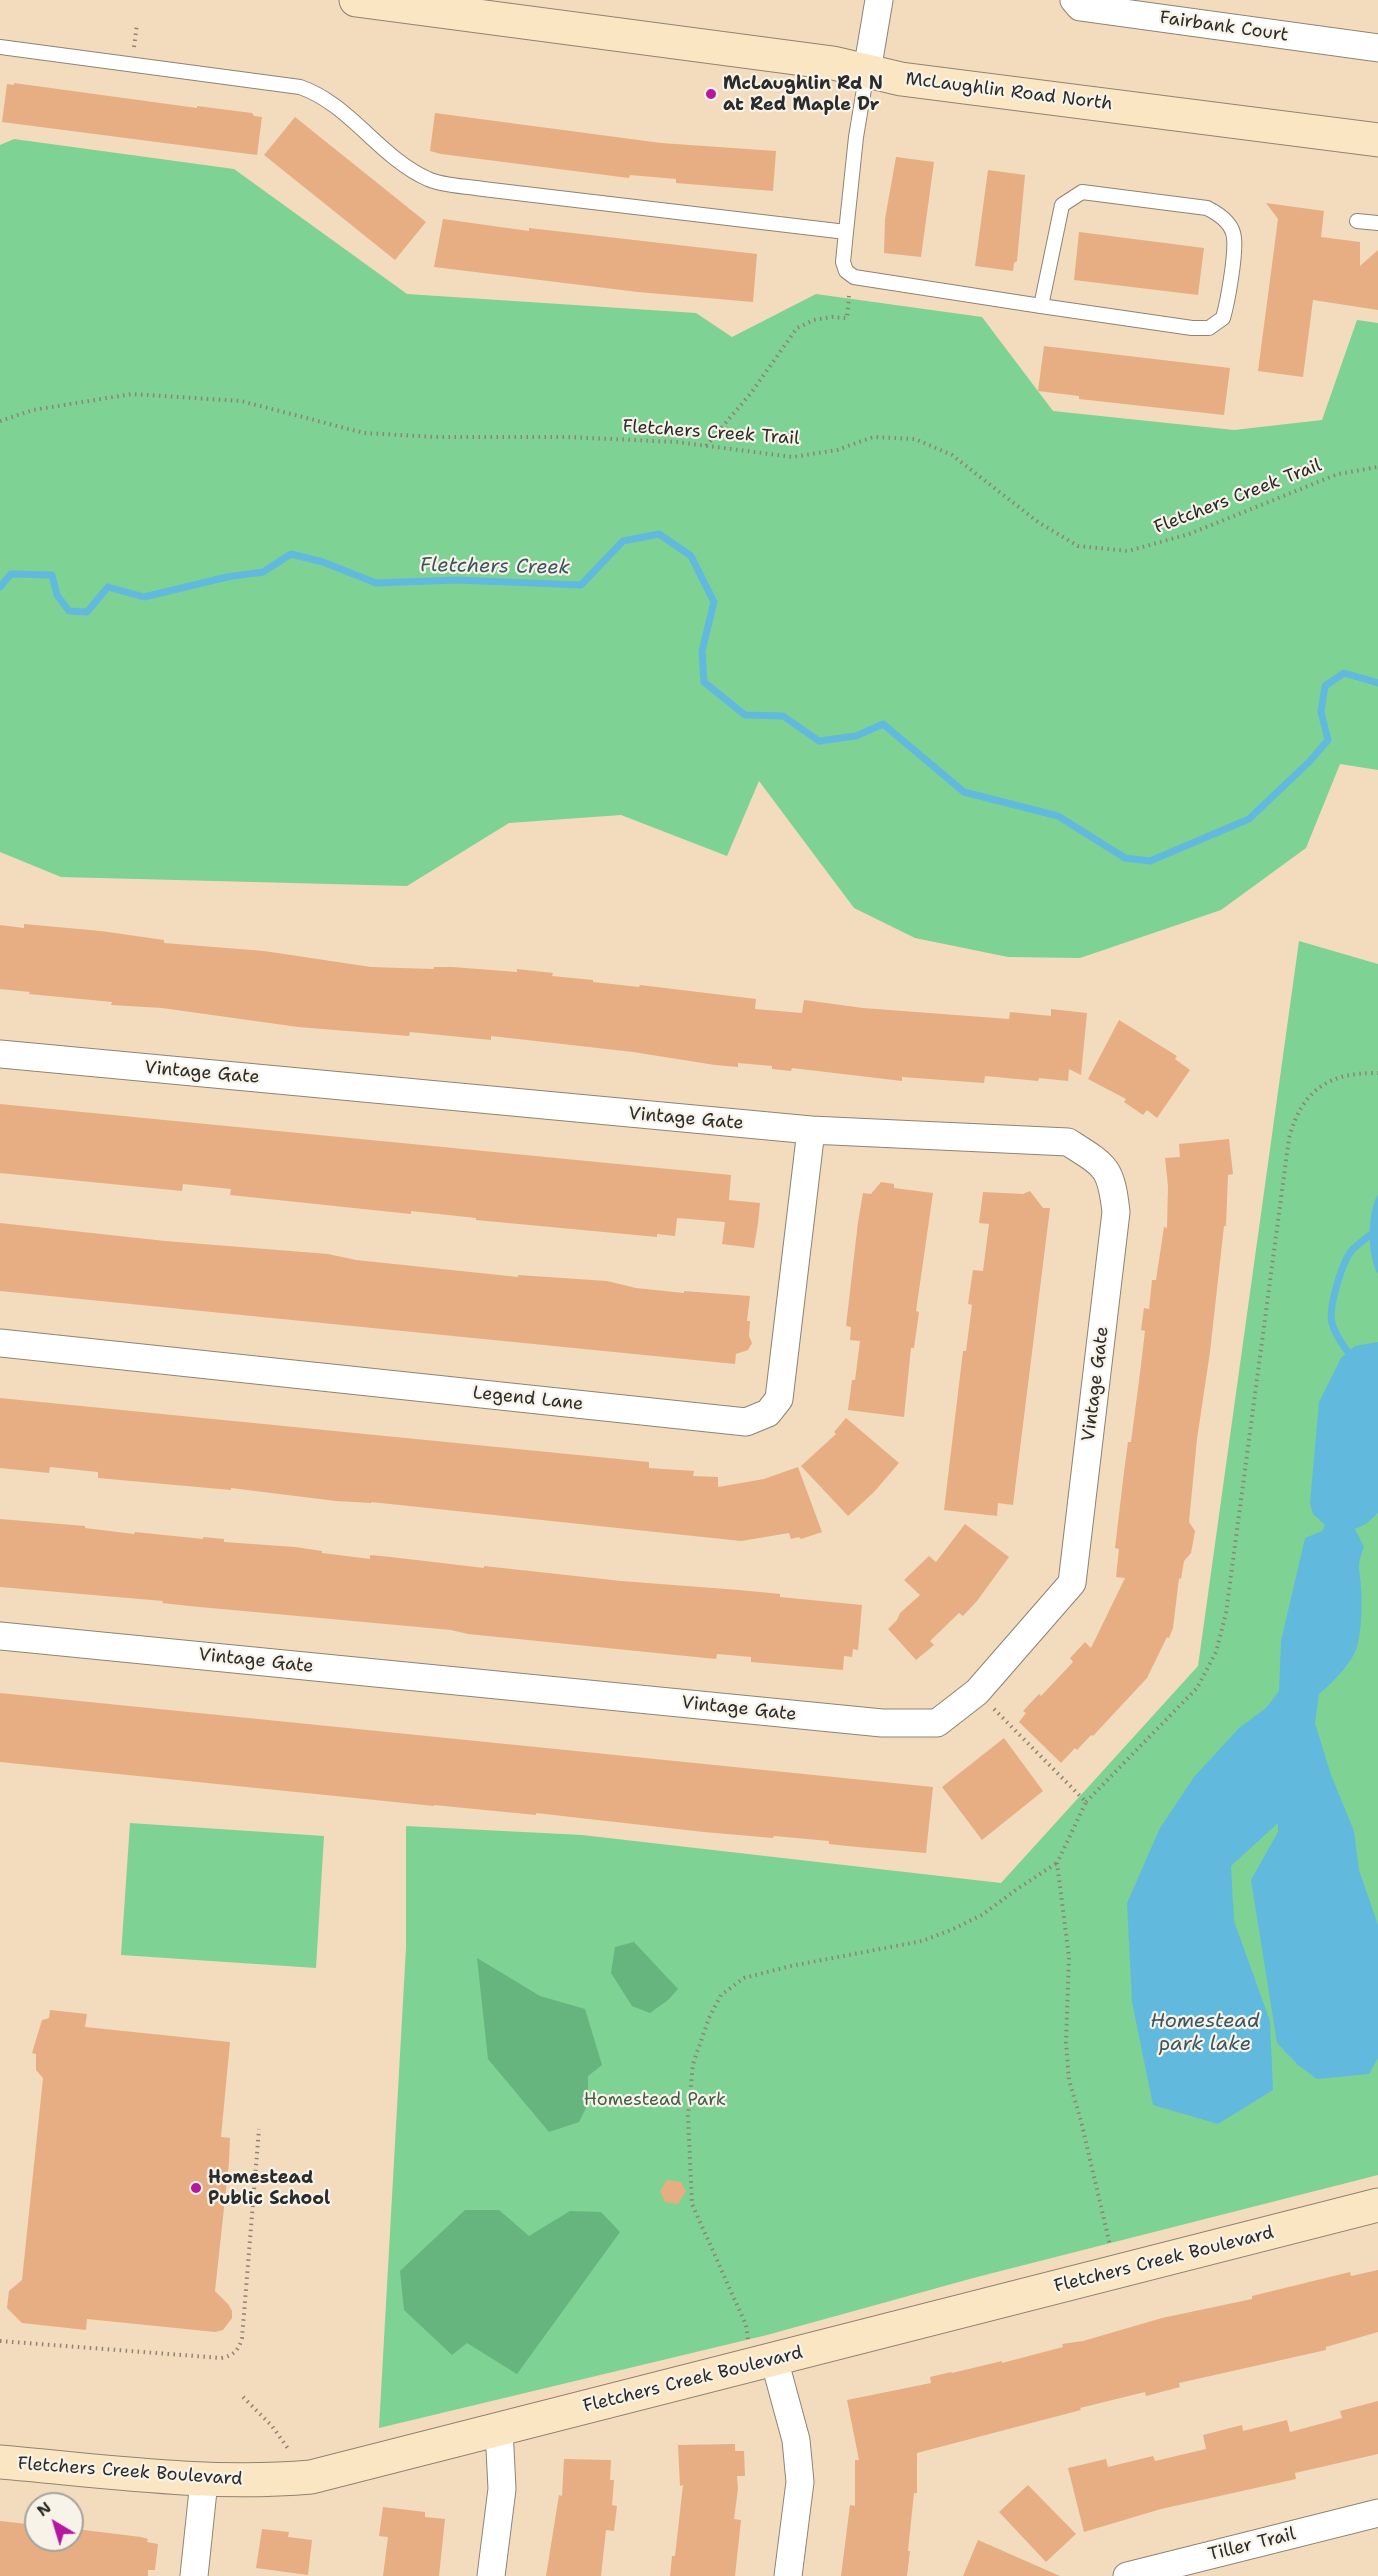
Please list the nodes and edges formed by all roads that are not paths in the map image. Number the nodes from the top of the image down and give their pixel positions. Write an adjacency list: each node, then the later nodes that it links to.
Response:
1 (356, 0): 6 (street, McLaughlin Road North)
2 (879, 0): 6 (street)
3 (1074, 0): 5 (street, Fairbank Court)
4 (0, 47): 10 (lane)
5 (1378, 48)
6 (867, 71): 7 (street, McLaughlin Road North); 10 (lane)
7 (1378, 140)
8 (1357, 221): 9 (lane)
9 (1378, 223)
10 (846, 232): 11 (lane)
11 (1041, 306): 11 (lane)
12 (0, 1053): 13 (street, Vintage Gate)
13 (811, 1131): 14 (street, Legend Lane); 15 (street, Vintage Gate)
14 (0, 1343)
15 (0, 1636)
16 (1378, 2205): 17 (street, Fletchers Creek Boulevard)
17 (761, 2351): 18 (street, Fletchers Creek Boulevard); 24 (street)
18 (499, 2429): 20 (street, Fletchers Creek Boulevard); 23 (street)
19 (0, 2462): 20 (street, Fletchers Creek Boulevard)
20 (204, 2481): 22 (street)
21 (1378, 2513): 25 (street, Tiller Trail)
22 (194, 2576)
23 (491, 2576)
24 (788, 2576)
25 (1127, 2576)

